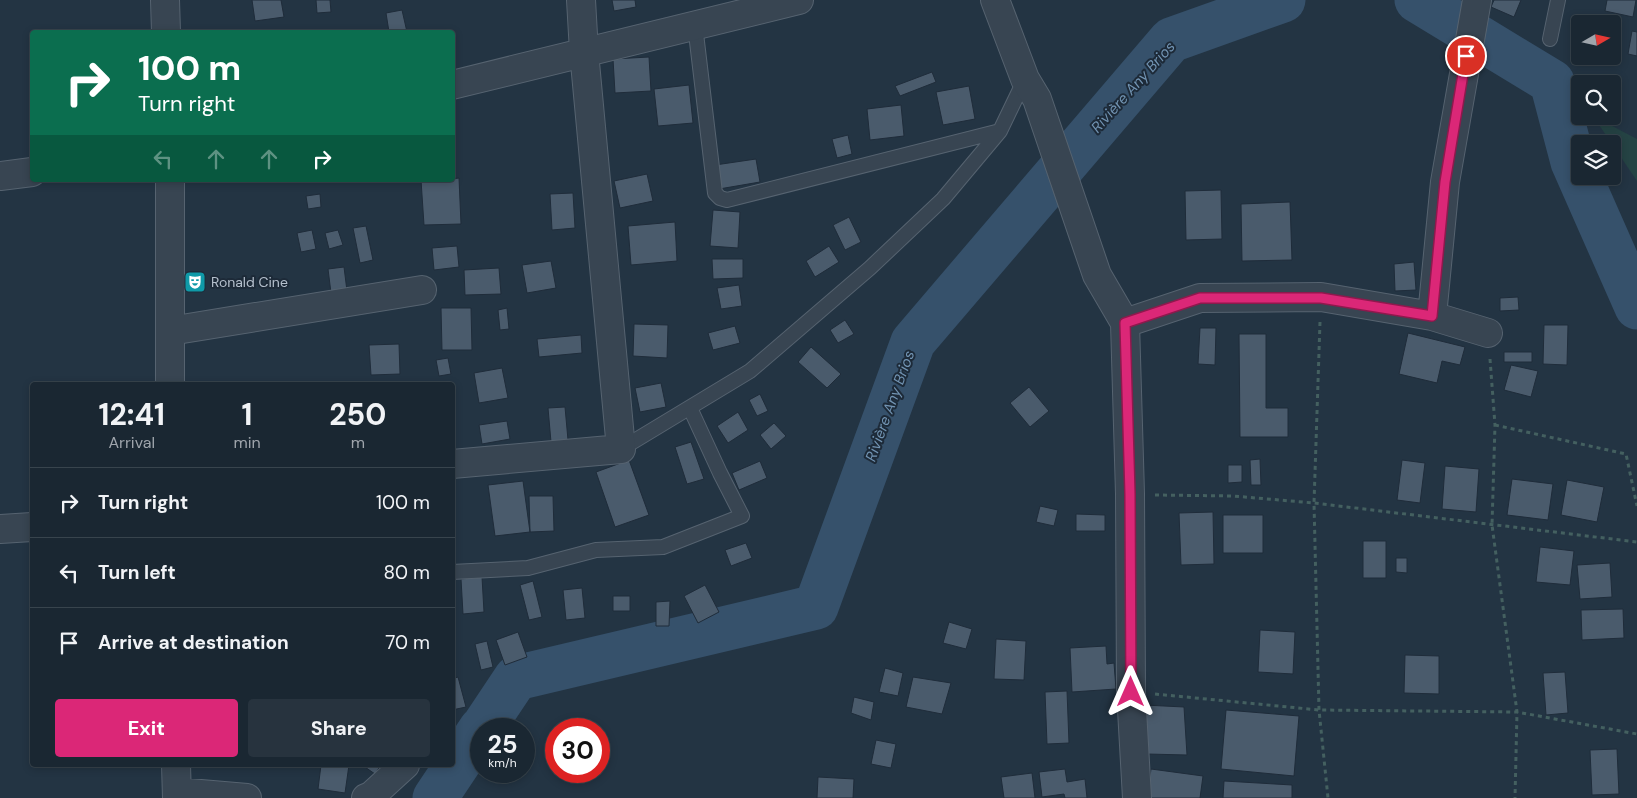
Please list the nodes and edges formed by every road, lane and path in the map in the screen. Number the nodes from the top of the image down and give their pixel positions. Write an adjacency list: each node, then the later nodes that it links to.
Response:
1 (165, 0): 8 (street)
2 (581, 0): 10 (street)
3 (799, 0): 7 (street)
4 (995, 0): 12 (street)
5 (1477, 0): 19 (street)
6 (1558, 0): 9 (lane)
7 (695, 25): 10 (street); 13 (lane)
8 (166, 30)
9 (1550, 39)
10 (584, 52): 11 (street); 26 (street)
11 (455, 84)
12 (1031, 89): 13 (lane); 20 (street)
13 (1000, 132): 24 (lane)
14 (30, 172): 15 (street)
15 (0, 176)
16 (170, 182): 21 (street)
17 (422, 290): 21 (street)
18 (1321, 298): 19 (street); 20 (street); 29 (path)
19 (1432, 316): 22 (street)
20 (1125, 323): 28 (street)
21 (170, 331): 23 (street)
22 (1488, 333): 25 (path)
23 (170, 382)
24 (690, 408): 26 (lane); 35 (lane)
25 (1495, 425): 30 (path); 31 (path)
26 (622, 449): 27 (street)
27 (455, 464)
28 (1130, 494): 29 (path); 36 (street)
29 (1314, 504): 31 (path); 37 (path)
30 (1637, 506)
31 (1492, 525): 34 (path); 38 (path)
32 (30, 527): 33 (street)
33 (0, 529)
34 (1637, 542)
35 (455, 572)
36 (1131, 692): 37 (path); 45 (street)
37 (1319, 710): 38 (path); 46 (path)
38 (1517, 712): 39 (path); 47 (path)
39 (1637, 734)
40 (176, 767): 42 (street)
41 (403, 767): 44 (street)
42 (177, 795): 43 (street)
43 (247, 798)
44 (366, 798)
45 (1137, 798)
46 (1328, 798)
47 (1515, 798)

